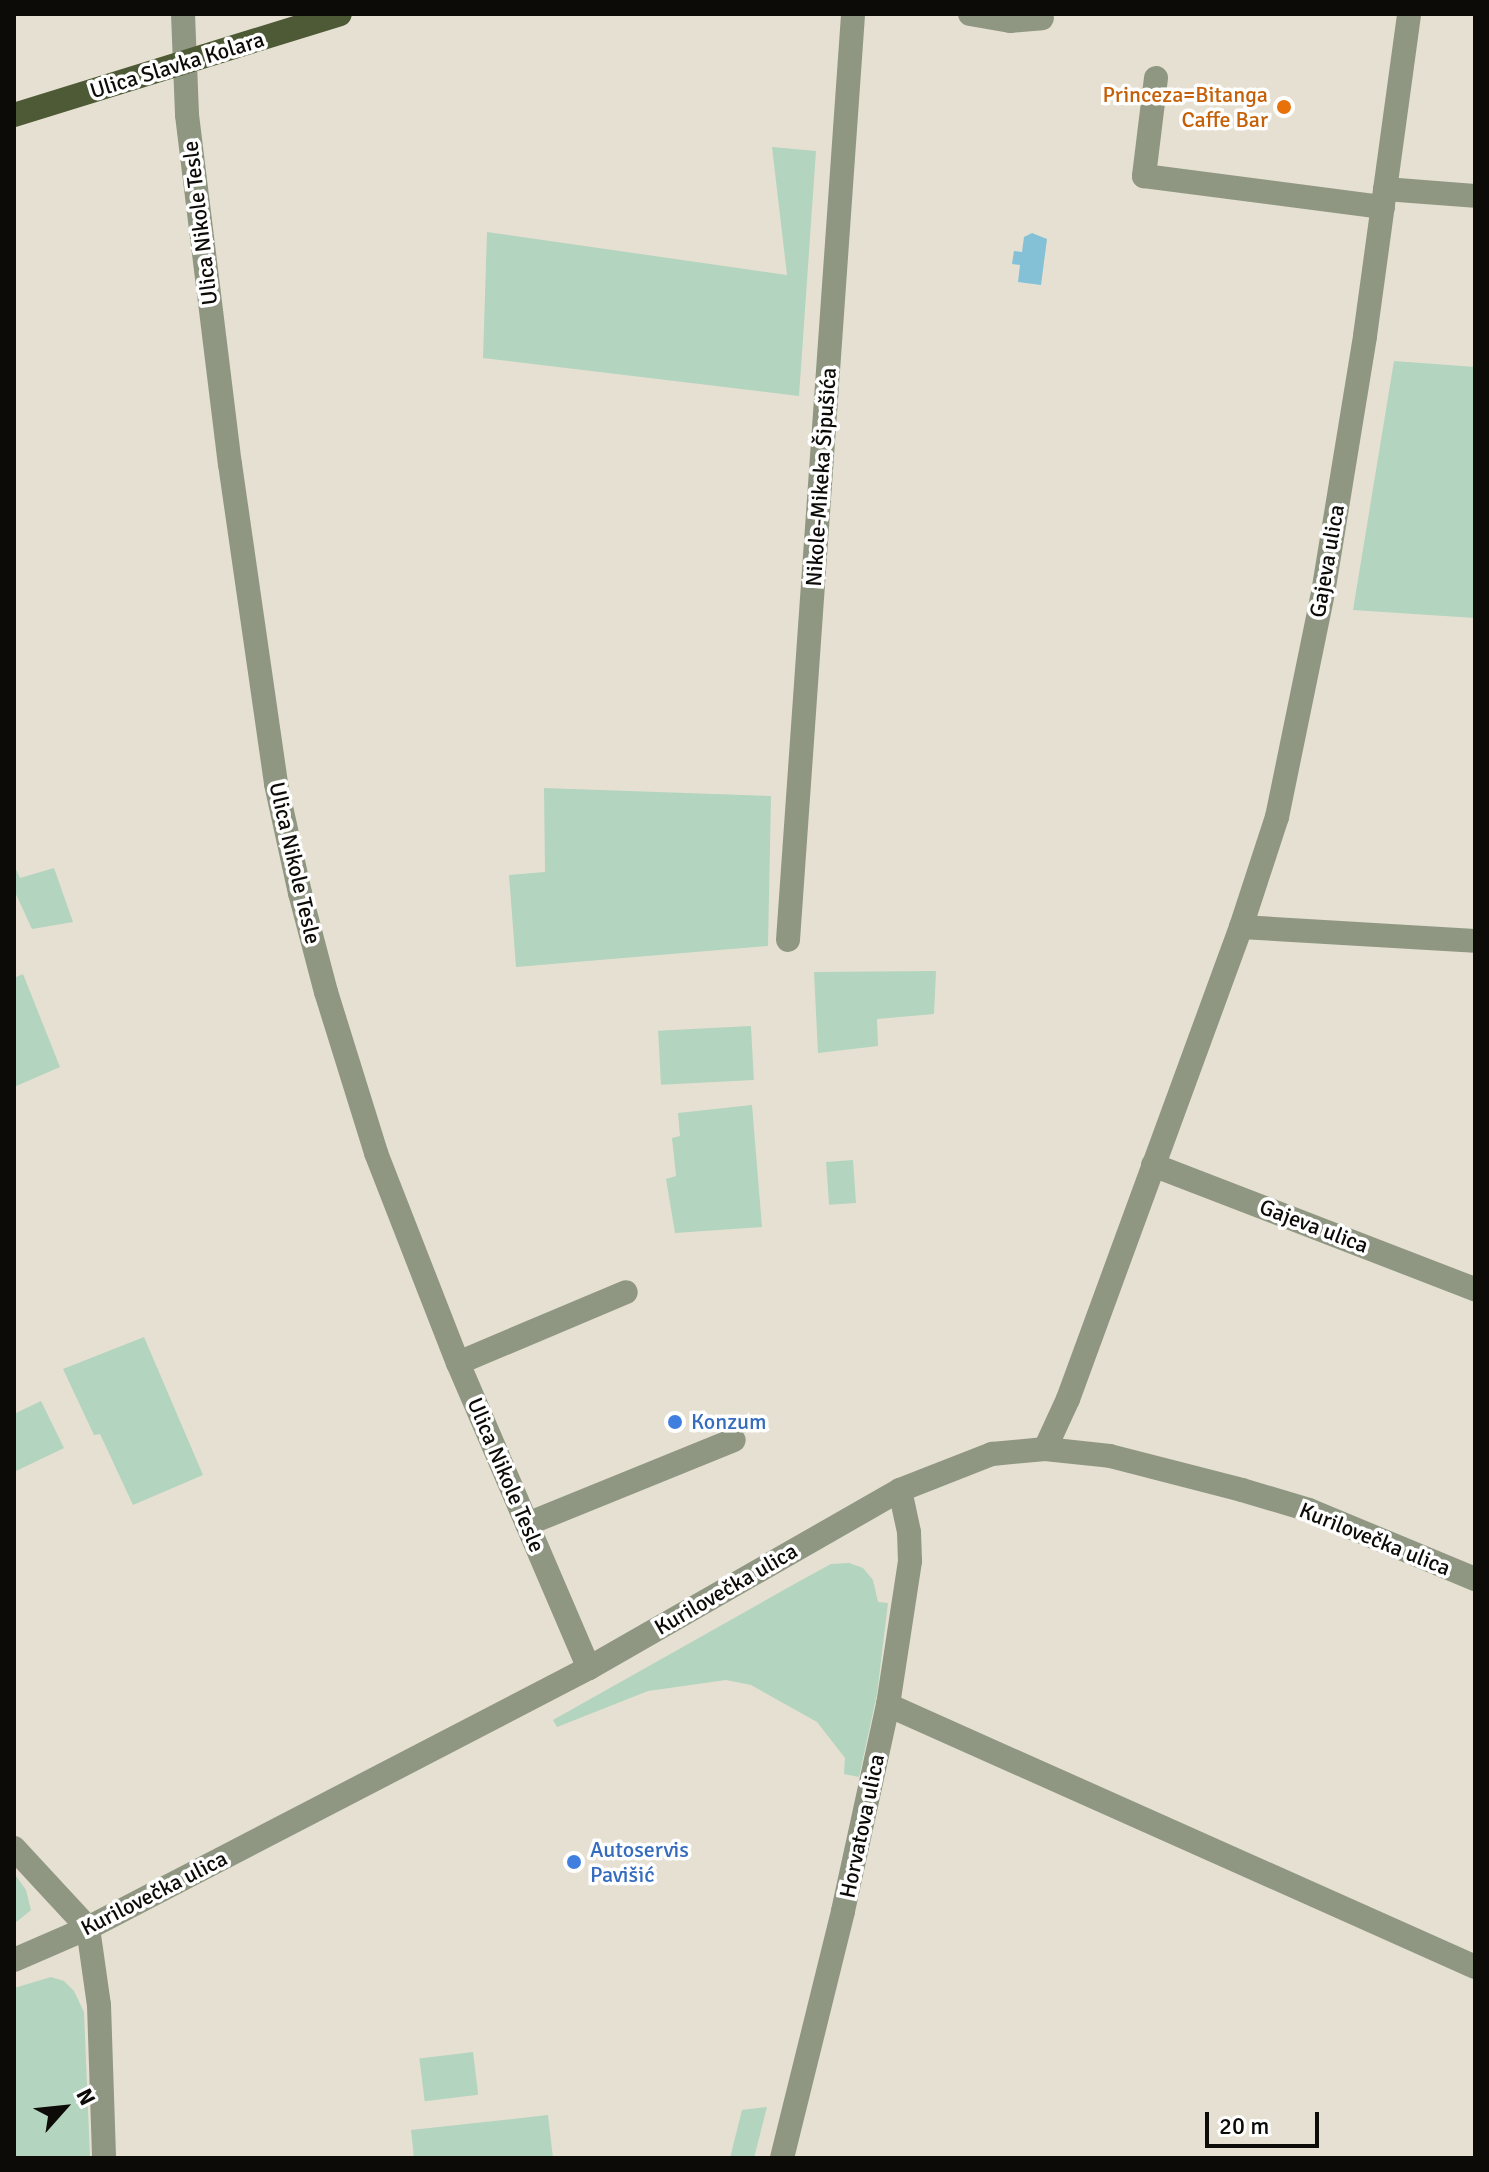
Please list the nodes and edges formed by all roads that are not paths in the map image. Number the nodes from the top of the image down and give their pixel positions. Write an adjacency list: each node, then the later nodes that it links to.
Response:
1 (183, 14): 7 (street, Ulica Nikole Tesle)
2 (340, 14): 7 (main road, Ulica Slavka Kolara)
3 (853, 14): 13 (street, Nikole-Mikeka Šipušića)
4 (970, 14): 6 (street)
5 (1409, 14): 11 (street, Gajeva ulica)
6 (1042, 18)
7 (187, 60): 9 (main road, Ulica Slavka Kolara); 18 (street, Ulica Nikole Tesle)
8 (1156, 78): 11 (street)
9 (14, 115)
10 (1475, 196): 11 (street)
11 (1384, 198): 12 (street, Gajeva ulica)
12 (1241, 927): 14 (street); 15 (street, Gajeva ulica)
13 (788, 940)
14 (1475, 941)
15 (1153, 1165): 16 (street, Gajeva ulica); 20 (street, Gajeva ulica)
16 (1475, 1289)
17 (626, 1292): 18 (street)
18 (458, 1363): 22 (street, Ulica Nikole Tesle)
19 (734, 1440): 22 (street)
20 (1045, 1449): 21 (street, Kurilovečka ulica); 23 (street, Kurilovečka ulica)
21 (900, 1490): 24 (street, Kurilovečka ulica); 25 (street, Horvatova ulica)
22 (527, 1524): 24 (street, Ulica Nikole Tesle)
23 (1475, 1579)
24 (589, 1668): 27 (street, Kurilovečka ulica)
25 (888, 1705): 29 (street); 31 (street, Horvatova ulica)
26 (14, 1848): 27 (street)
27 (88, 1928): 28 (street, Kurilovečka ulica); 30 (street)
28 (14, 1960)
29 (1475, 1967)
30 (104, 2158)
31 (782, 2158)

